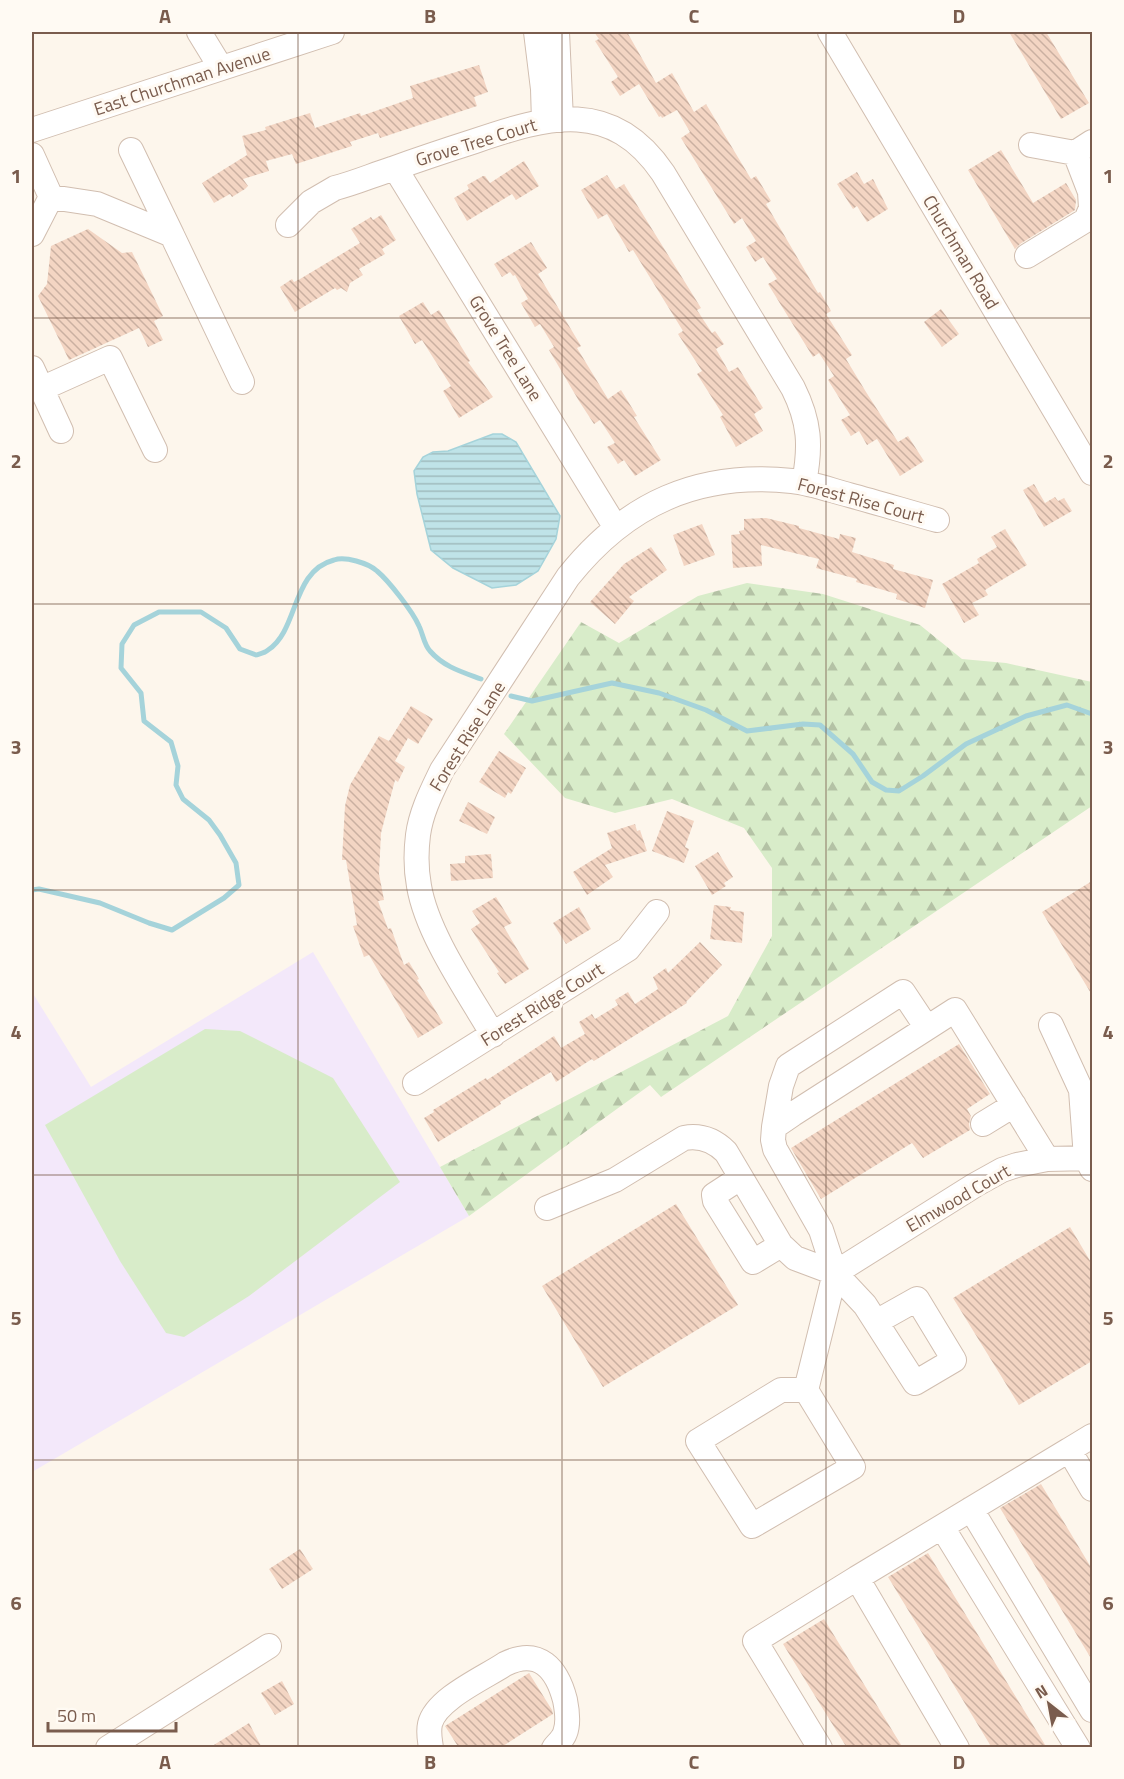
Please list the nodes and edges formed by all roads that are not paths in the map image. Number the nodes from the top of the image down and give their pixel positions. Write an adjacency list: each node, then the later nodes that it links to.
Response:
1 (199, 32): 6 (street)
2 (332, 32): 6 (street, East Churchman Avenue)
3 (536, 32): 7 (street)
4 (556, 32): 7 (street)
5 (830, 32): 23 (street, Churchman Road)
6 (220, 68): 8 (street, East Churchman Avenue)
7 (553, 120): 13 (street, Grove Tree Court); 24 (street, Grove Tree Court)
8 (32, 130)
9 (1031, 145): 10 (street)
10 (1084, 147): 18 (street)
11 (131, 150): 17 (street)
12 (32, 155): 14 (street)
13 (395, 168): 15 (street, Grove Tree Court); 26 (street, Grove Tree Lane)
14 (51, 197): 16 (street); 17 (street)
15 (288, 225)
16 (32, 234)
17 (172, 235): 20 (street)
18 (1027, 256)
19 (36, 378): 21 (street); 22 (street)
20 (243, 382)
21 (61, 431)
22 (155, 450)
23 (1092, 473)
24 (804, 483): 25 (street, Forest Rise Court); 26 (street, Forest Rise Court)
25 (937, 520)
26 (616, 528): 30 (street, Forest Rise Lane)
27 (657, 912): 30 (street, Forest Ridge Court)
28 (1051, 1025): 32 (street)
29 (927, 1028): 33 (street); 35 (street); 35 (street)
30 (493, 1035): 31 (street, Forest Ridge Court)
31 (415, 1083)
32 (1087, 1088): 37 (street)
33 (1014, 1105): 34 (street); 36 (street)
34 (983, 1124)
35 (774, 1127): 41 (street)
36 (1047, 1158): 37 (street, Elmwood Court); 41 (street, Elmwood Court)
37 (1090, 1162)
38 (740, 1178): 39 (street); 40 (street); 40 (street)
39 (547, 1208)
40 (781, 1245): 41 (street)
41 (835, 1273): 42 (street); 43 (street)
42 (876, 1322)
43 (806, 1390): 43 (street)
44 (1092, 1436): 45 (street)
45 (1069, 1450): 46 (street); 47 (street)
46 (1092, 1489)
47 (971, 1509): 48 (street); 51 (street)
48 (942, 1527): 49 (street); 57 (street)
49 (857, 1578): 55 (street); 56 (street)
50 (269, 1646): 52 (street)
51 (1092, 1710)
52 (108, 1748)
53 (431, 1748): 54 (street)
54 (554, 1748)
55 (820, 1748)
56 (957, 1748)
57 (1078, 1748)

